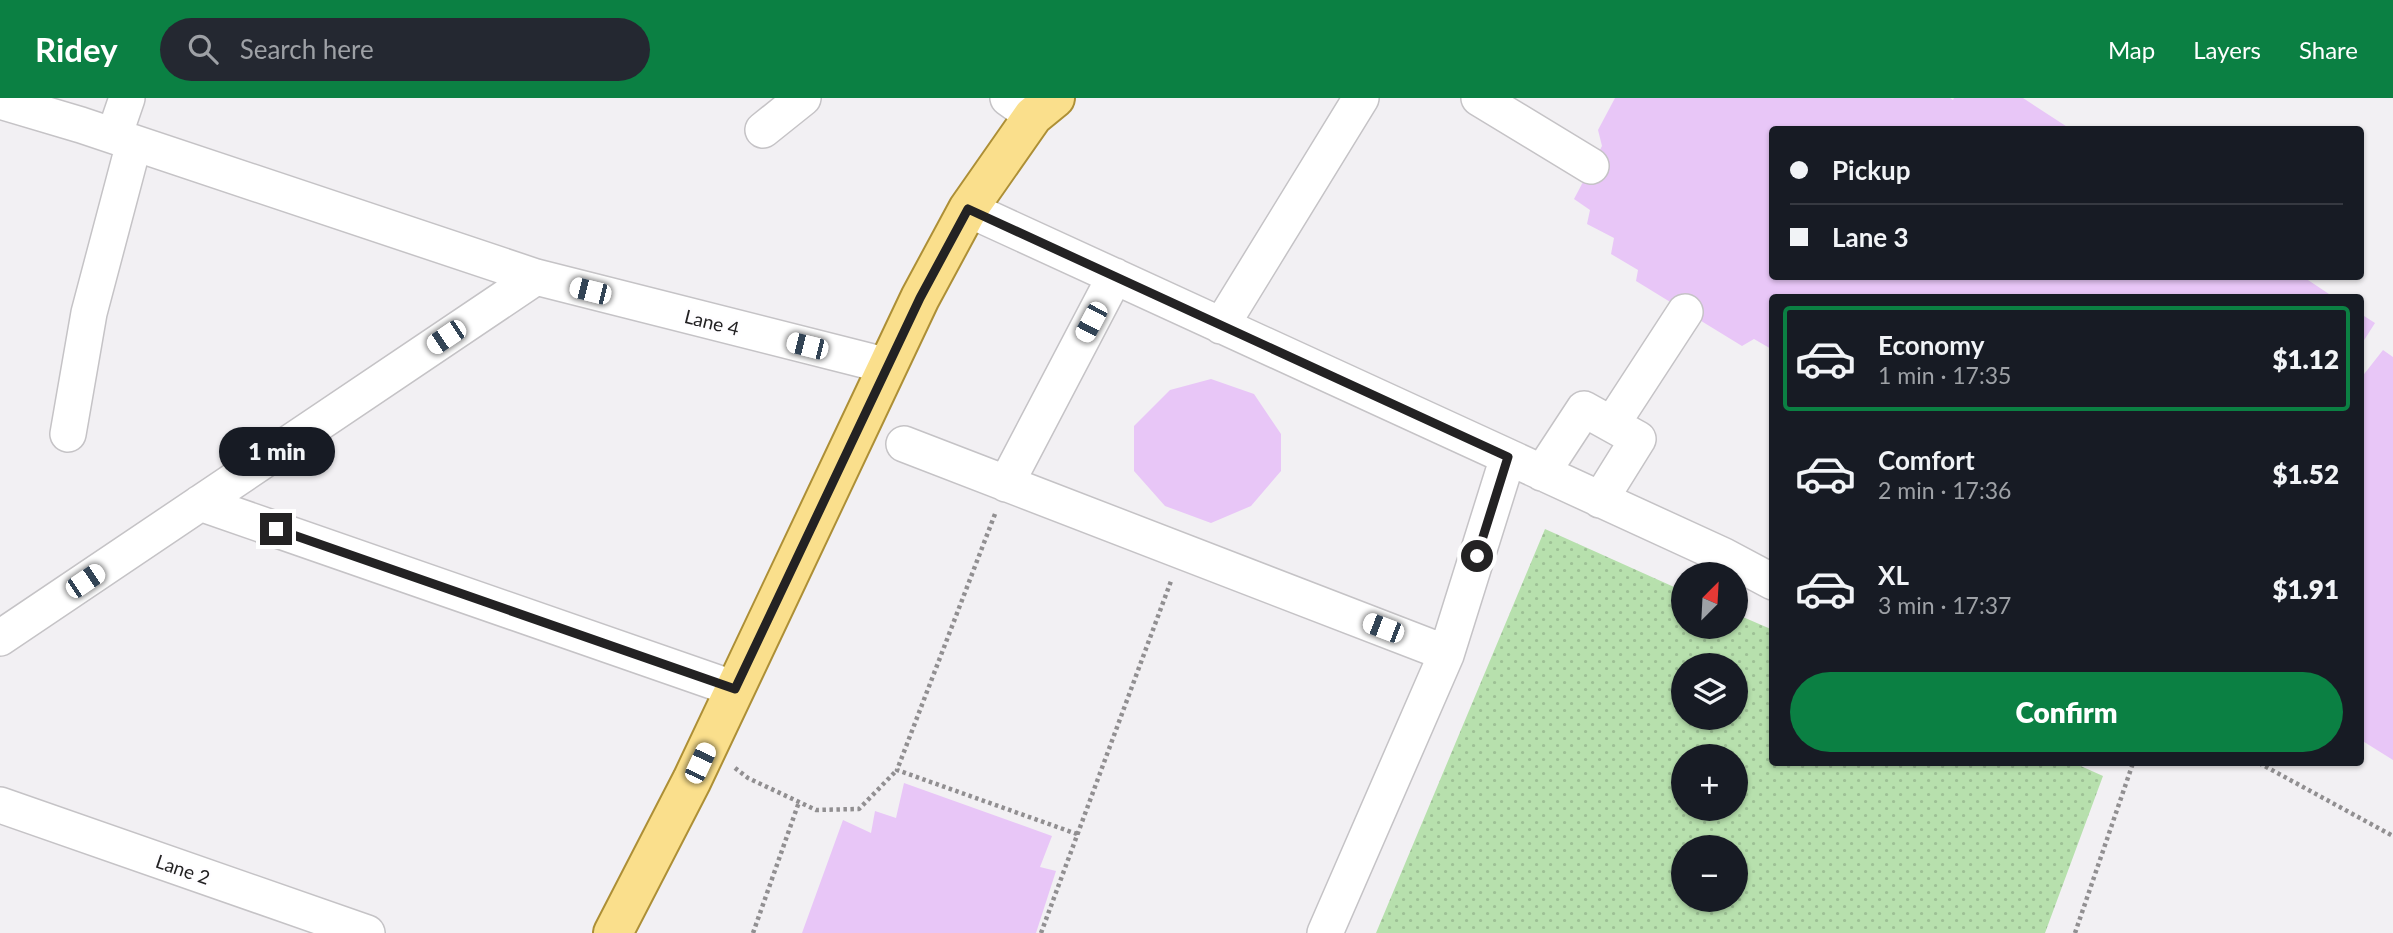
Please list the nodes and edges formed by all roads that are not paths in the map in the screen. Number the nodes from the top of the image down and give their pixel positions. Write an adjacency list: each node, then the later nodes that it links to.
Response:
1 (127, 98): 8 (street)
2 (803, 98): 7 (street)
3 (1361, 98): 14 (street)
4 (1479, 98): 9 (street)
5 (0, 101): 8 (street, Lane 4)
6 (1032, 104): 10 (main road)
7 (763, 130)
8 (124, 139): 12 (street, Lane 4); 17 (street)
9 (1591, 166)
10 (968, 209): 11 (street); 15 (main road)
11 (1115, 276): 14 (street); 21 (street)
12 (536, 277): 15 (street, Lane 4); 23 (street)
13 (1685, 312): 16 (street)
14 (1221, 326): 19 (street)
15 (888, 366): 27 (main road)
16 (1612, 424): 20 (street); 22 (street)
17 (68, 434)
18 (904, 444): 21 (street)
19 (1508, 457): 20 (street); 26 (street)
20 (1542, 473): 22 (street)
21 (1006, 484): 26 (street)
22 (1600, 500): 24 (street)
23 (200, 503): 25 (street); 27 (street)
24 (1769, 580)
25 (0, 638)
26 (1446, 655): 31 (street)
27 (735, 689): 30 (main road)
28 (0, 805): 29 (street, Lane 2)
29 (367, 933)
30 (613, 933)
31 (1325, 933)

